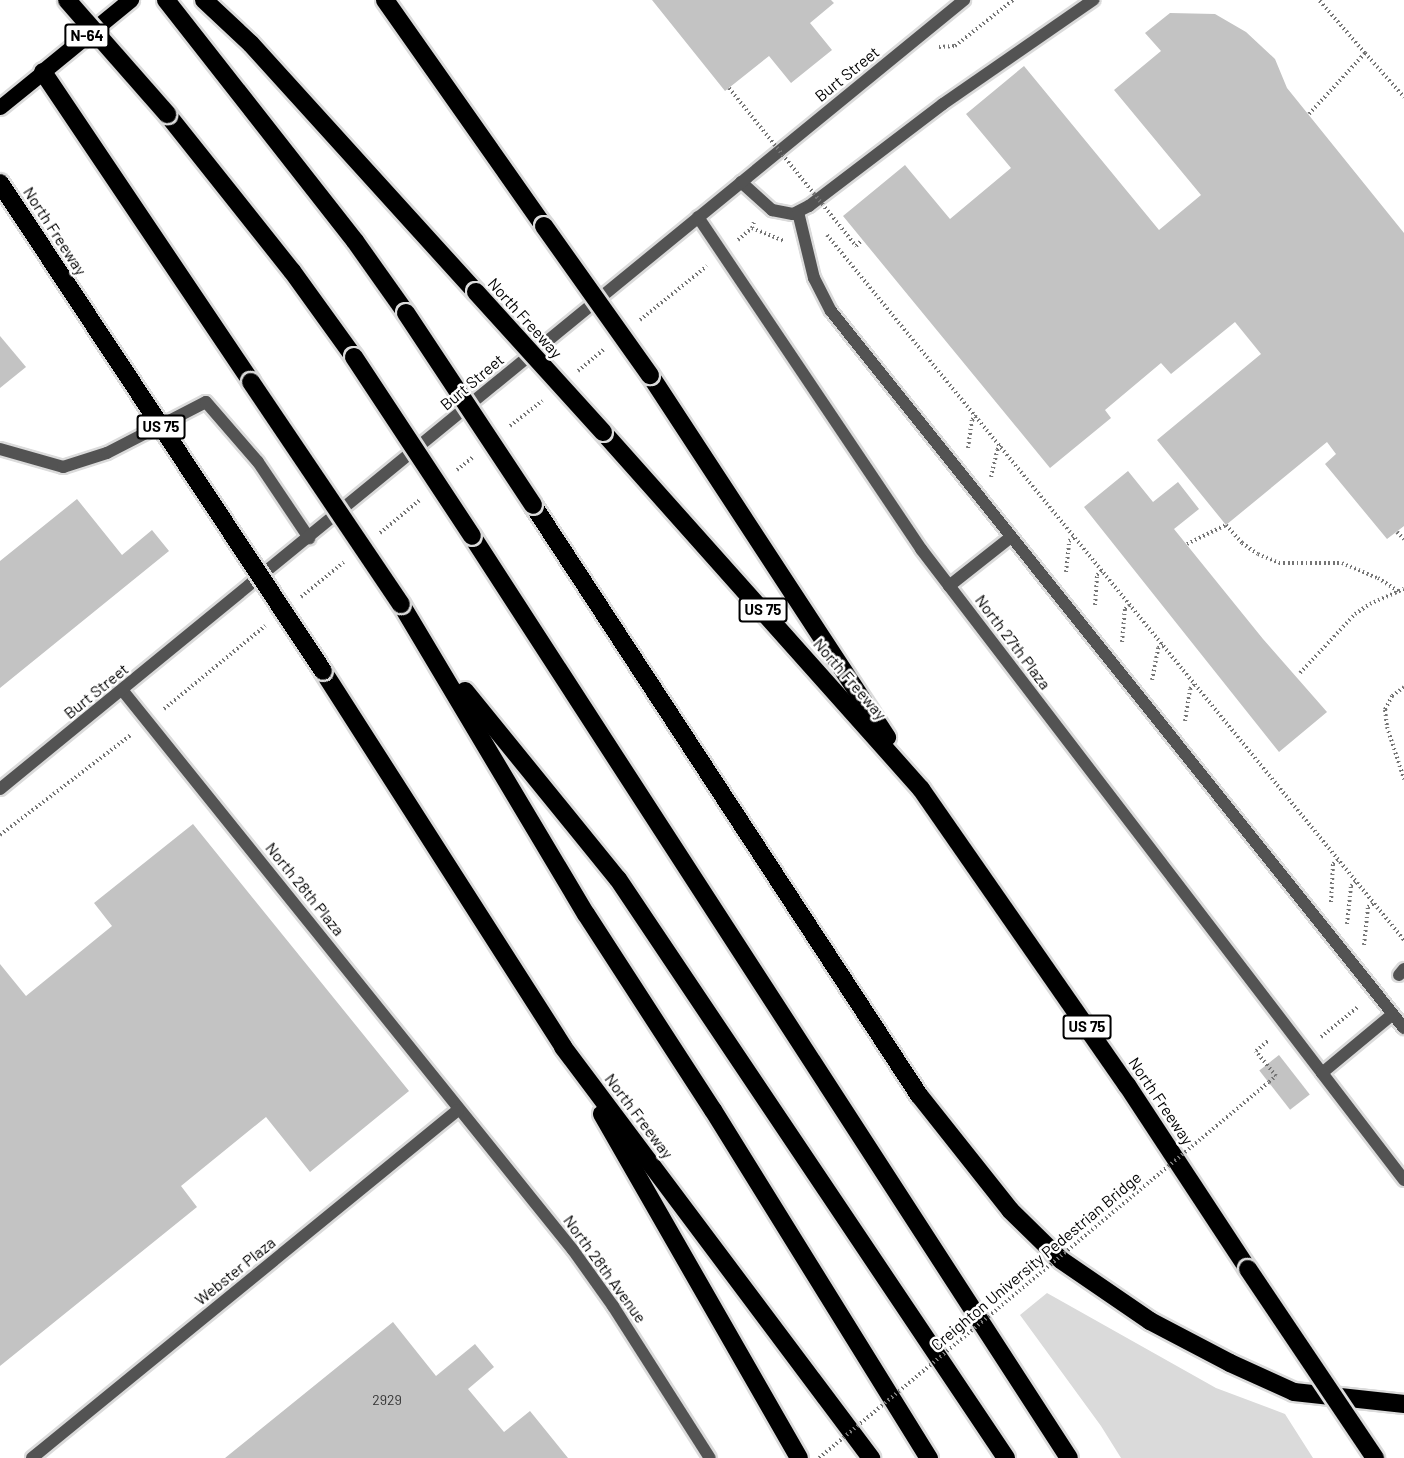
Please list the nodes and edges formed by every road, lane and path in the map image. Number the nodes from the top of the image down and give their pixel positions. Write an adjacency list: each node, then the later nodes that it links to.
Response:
1 (67, 0): 90 (highway, bridge)
2 (131, 0): 12 (highway, N-64)
3 (166, 0): 82 (highway, bridge)
4 (204, 0): 66 (highway, North Freeway / US 75, bridge)
5 (385, 0): 66 (highway, bridge)
6 (964, 0): 19 (street, Burt Street)
7 (1012, 0): 10 (path)
8 (1093, 0): 22 (street)
9 (1319, 0): 11 (path)
10 (931, 48)
11 (1365, 53): 14 (path); 16 (path)
12 (43, 72): 15 (main road, N-64); 55 (highway, bridge)
13 (729, 88): 26 (path, bridge)
14 (1404, 97)
15 (0, 107)
16 (1308, 114)
17 (798, 159): 18 (path)
18 (789, 167)
19 (741, 182): 21 (street); 23 (street, Burt Street)
20 (0, 183): 77 (highway, North Freeway / US 75, bridge)
21 (762, 201): 22 (street); 24 (path)
22 (798, 212): 25 (street)
23 (698, 217): 27 (street, North 27th Plaza); 38 (street, Burt Street)
24 (752, 228): 25 (path); 27 (path)
25 (803, 236): 40 (street); 41 (path)
26 (862, 240)
27 (723, 253): 28 (path); 48 (street, North 27th Plaza)
28 (631, 328)
29 (613, 342): 30 (path)
30 (576, 372)
31 (549, 395): 32 (path)
32 (503, 432)
33 (0, 449): 38 (street)
34 (476, 454): 35 (path)
35 (448, 477)
36 (430, 492): 39 (path)
37 (1397, 532): 42 (path)
38 (309, 537): 62 (street, Burt Street)
39 (375, 537)
40 (1011, 537): 48 (street); 75 (street)
41 (1075, 537): 43 (path); 46 (path)
42 (1404, 539)
43 (1069, 541)
44 (1186, 544): 50 (path)
45 (348, 559): 51 (path)
46 (1102, 571): 47 (path); 52 (path)
47 (1098, 575)
48 (950, 586): 78 (street, North 27th Plaza)
49 (1404, 589): 50 (path)
50 (1398, 591): 58 (path)
51 (293, 604)
52 (1130, 605): 53 (path); 56 (path)
53 (1125, 609)
54 (274, 619): 63 (path)
55 (427, 643): 88 (highway); 89 (highway)
56 (1163, 645): 57 (path); 59 (path)
57 (1158, 648)
58 (1300, 674)
59 (1195, 684): 61 (path); 68 (path)
60 (1404, 687): 64 (path)
61 (1190, 689)
62 (123, 691): 63 (street, North 28th Plaza); 65 (street, Burt Street)
63 (149, 722): 67 (path); 80 (street, North 28th Plaza)
64 (1404, 779)
65 (0, 789)
66 (921, 789): 91 (highway, North Freeway / US 75, bridge)
67 (0, 835)
68 (1338, 860): 69 (path); 70 (path)
69 (1333, 864)
70 (1356, 882): 71 (path); 72 (path)
71 (1351, 886)
72 (1374, 903): 73 (path); 74 (path)
73 (1368, 907)
74 (1404, 940)
75 (1393, 1014): 76 (street); 78 (street)
76 (1404, 1028)
77 (563, 1047): 85 (highway); 87 (highway, North Freeway / US 75)
78 (1322, 1073): 81 (street, North 27th Plaza)
79 (1269, 1082): 86 (path, Creighton University Pedestrian Bridge, bridge)
80 (458, 1110): 83 (street, Webster Plaza); 84 (street, North 28th Avenue)
81 (1404, 1180)
82 (1404, 1404)
83 (32, 1458)
84 (710, 1458)
85 (799, 1458)
86 (819, 1458)
87 (871, 1458)
88 (929, 1458)
89 (1006, 1458)
90 (1069, 1458)
91 (1375, 1458)

